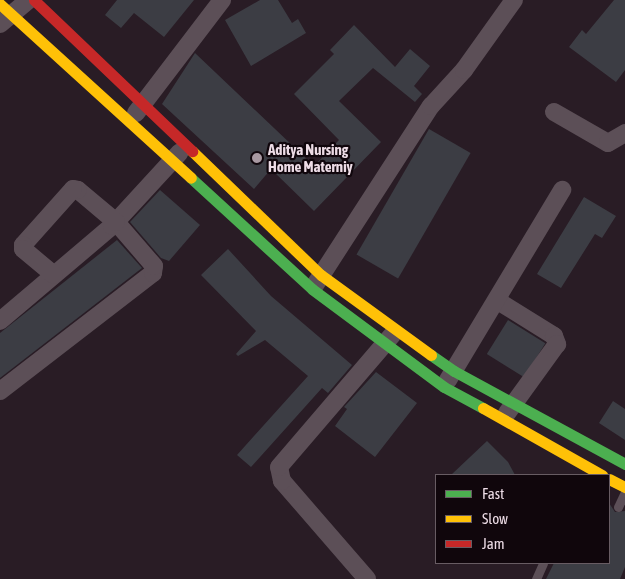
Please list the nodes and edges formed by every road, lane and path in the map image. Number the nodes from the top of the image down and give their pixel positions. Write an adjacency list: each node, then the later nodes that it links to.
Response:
1 (29, 0): 5 (street)
2 (34, 0): 6 (street)
3 (222, 0): 6 (street)
4 (514, 0): 15 (street)
5 (3, 14): 8 (street)
6 (142, 106): 8 (street); 10 (street)
7 (554, 112): 9 (street)
8 (129, 121): 11 (street)
9 (625, 133)
10 (185, 146): 11 (street); 15 (street)
11 (173, 160): 13 (street); 15 (street)
12 (562, 190): 16 (street)
13 (116, 222): 14 (street); 14 (street); 22 (street)
14 (54, 275): 17 (street)
15 (317, 282): 18 (street); 19 (street)
16 (498, 301): 20 (street); 23 (street)
17 (0, 321)
18 (397, 330): 19 (street); 20 (street)
19 (382, 344): 21 (street); 33 (street)
20 (454, 371): 21 (street); 23 (street)
21 (444, 387): 24 (street)
22 (0, 391)
23 (514, 405): 24 (street); 25 (street)
24 (502, 419): 27 (street)
25 (600, 450): 26 (street); 27 (lane)
26 (625, 464)
27 (587, 472)
28 (610, 480): 29 (street)
29 (625, 487)
30 (625, 492): 31 (lane)
31 (618, 507)
32 (543, 564): 34 (lane)
33 (368, 579)
34 (536, 579)

